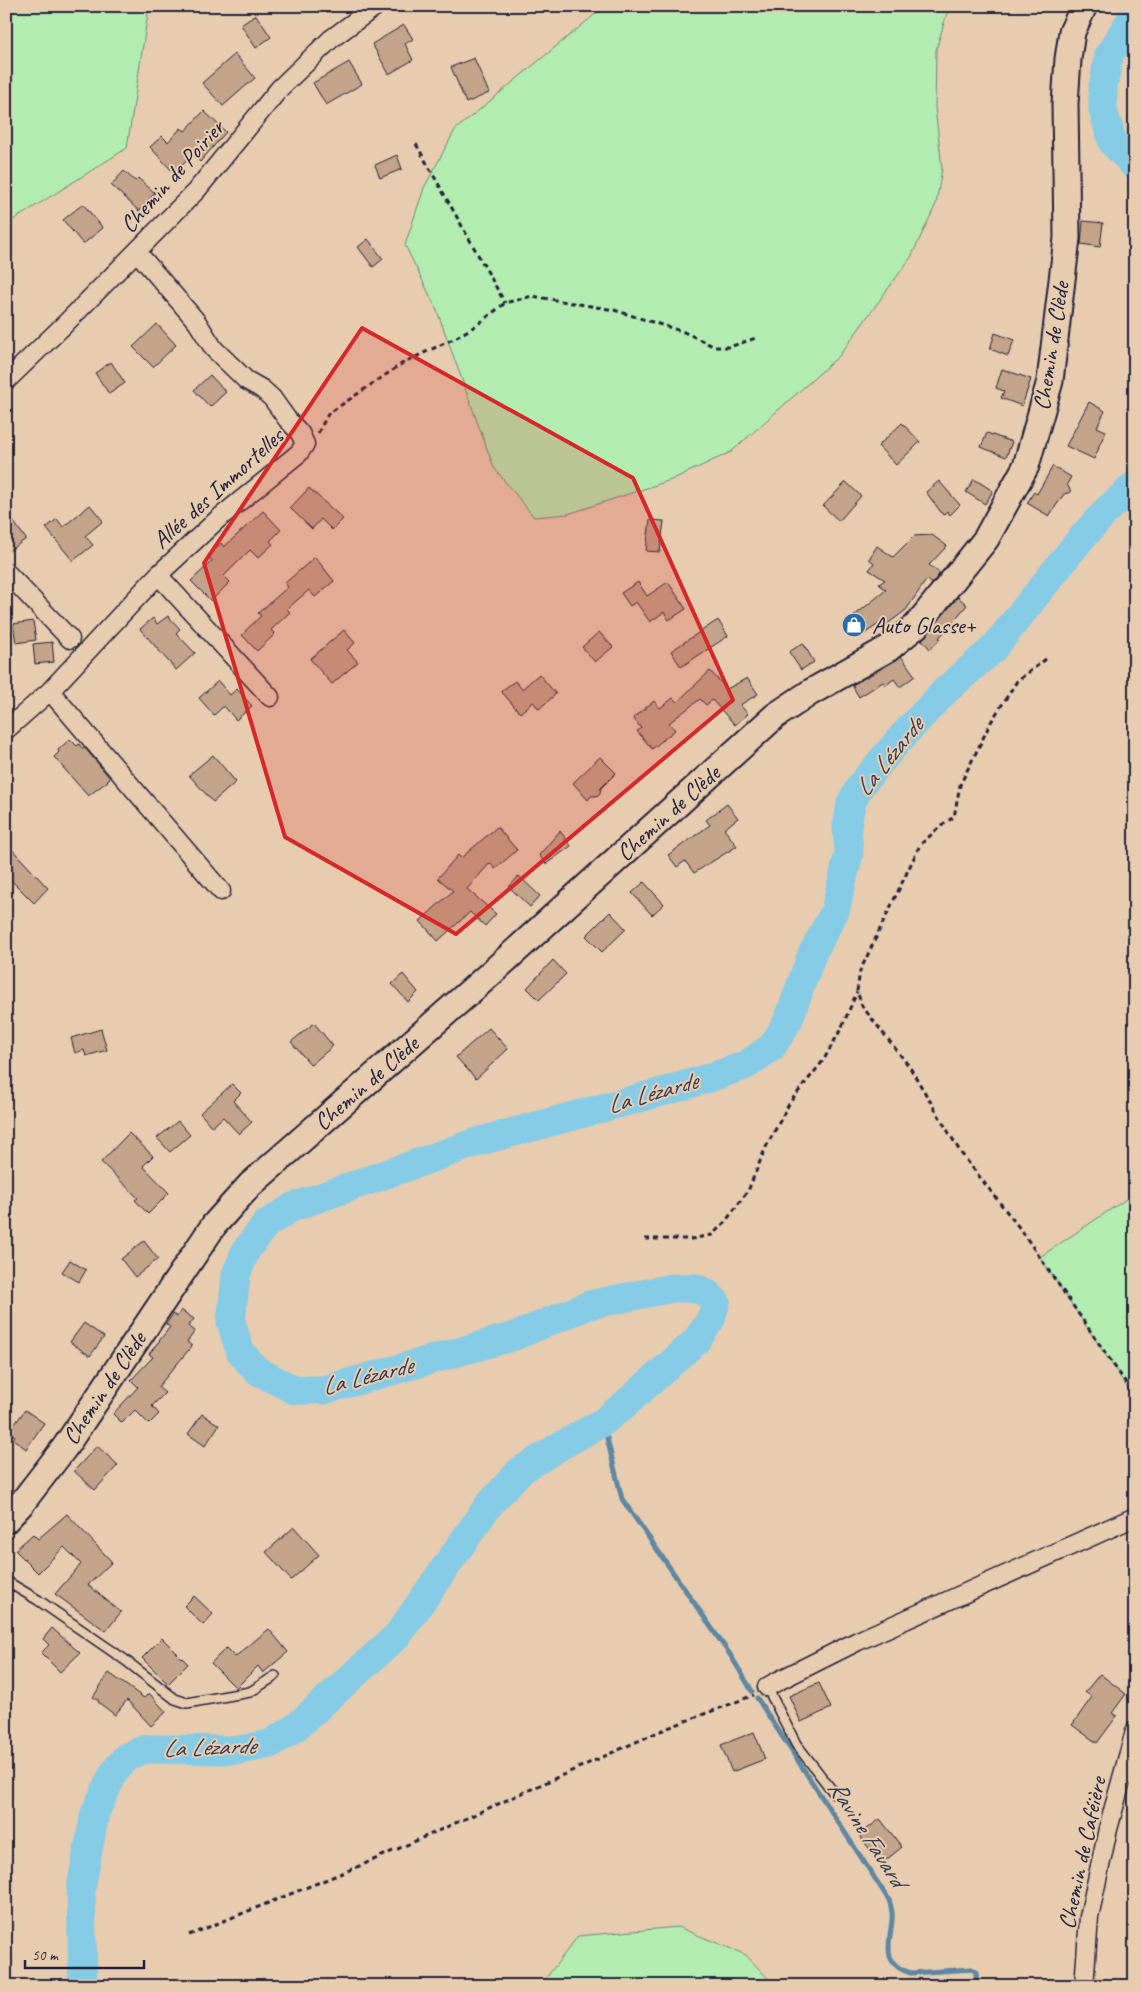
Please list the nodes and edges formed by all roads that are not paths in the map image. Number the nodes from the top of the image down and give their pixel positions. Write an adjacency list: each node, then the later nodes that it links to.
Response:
1 (376, 6): 3 (street, Chemin de Poirier)
2 (1084, 6): 13 (main road, Chemin de Clède)
3 (137, 252): 4 (street, Chemin de Poirier); 6 (street, Allée des Immortelles)
4 (6, 381)
5 (6, 572): 7 (street)
6 (158, 575): 8 (street, Allée des Immortelles); 9 (street)
7 (70, 639)
8 (50, 691): 10 (street, Allée des Immortelles); 11 (street)
9 (270, 697)
10 (6, 730)
11 (221, 891)
12 (1135, 1517): 16 (street)
13 (6, 1520)
14 (6, 1581): 15 (lane)
15 (275, 1676)
16 (767, 1687): 18 (lane)
17 (1135, 1731): 19 (street, Chemin de Caféière)
18 (834, 1793)
19 (1084, 1986)

